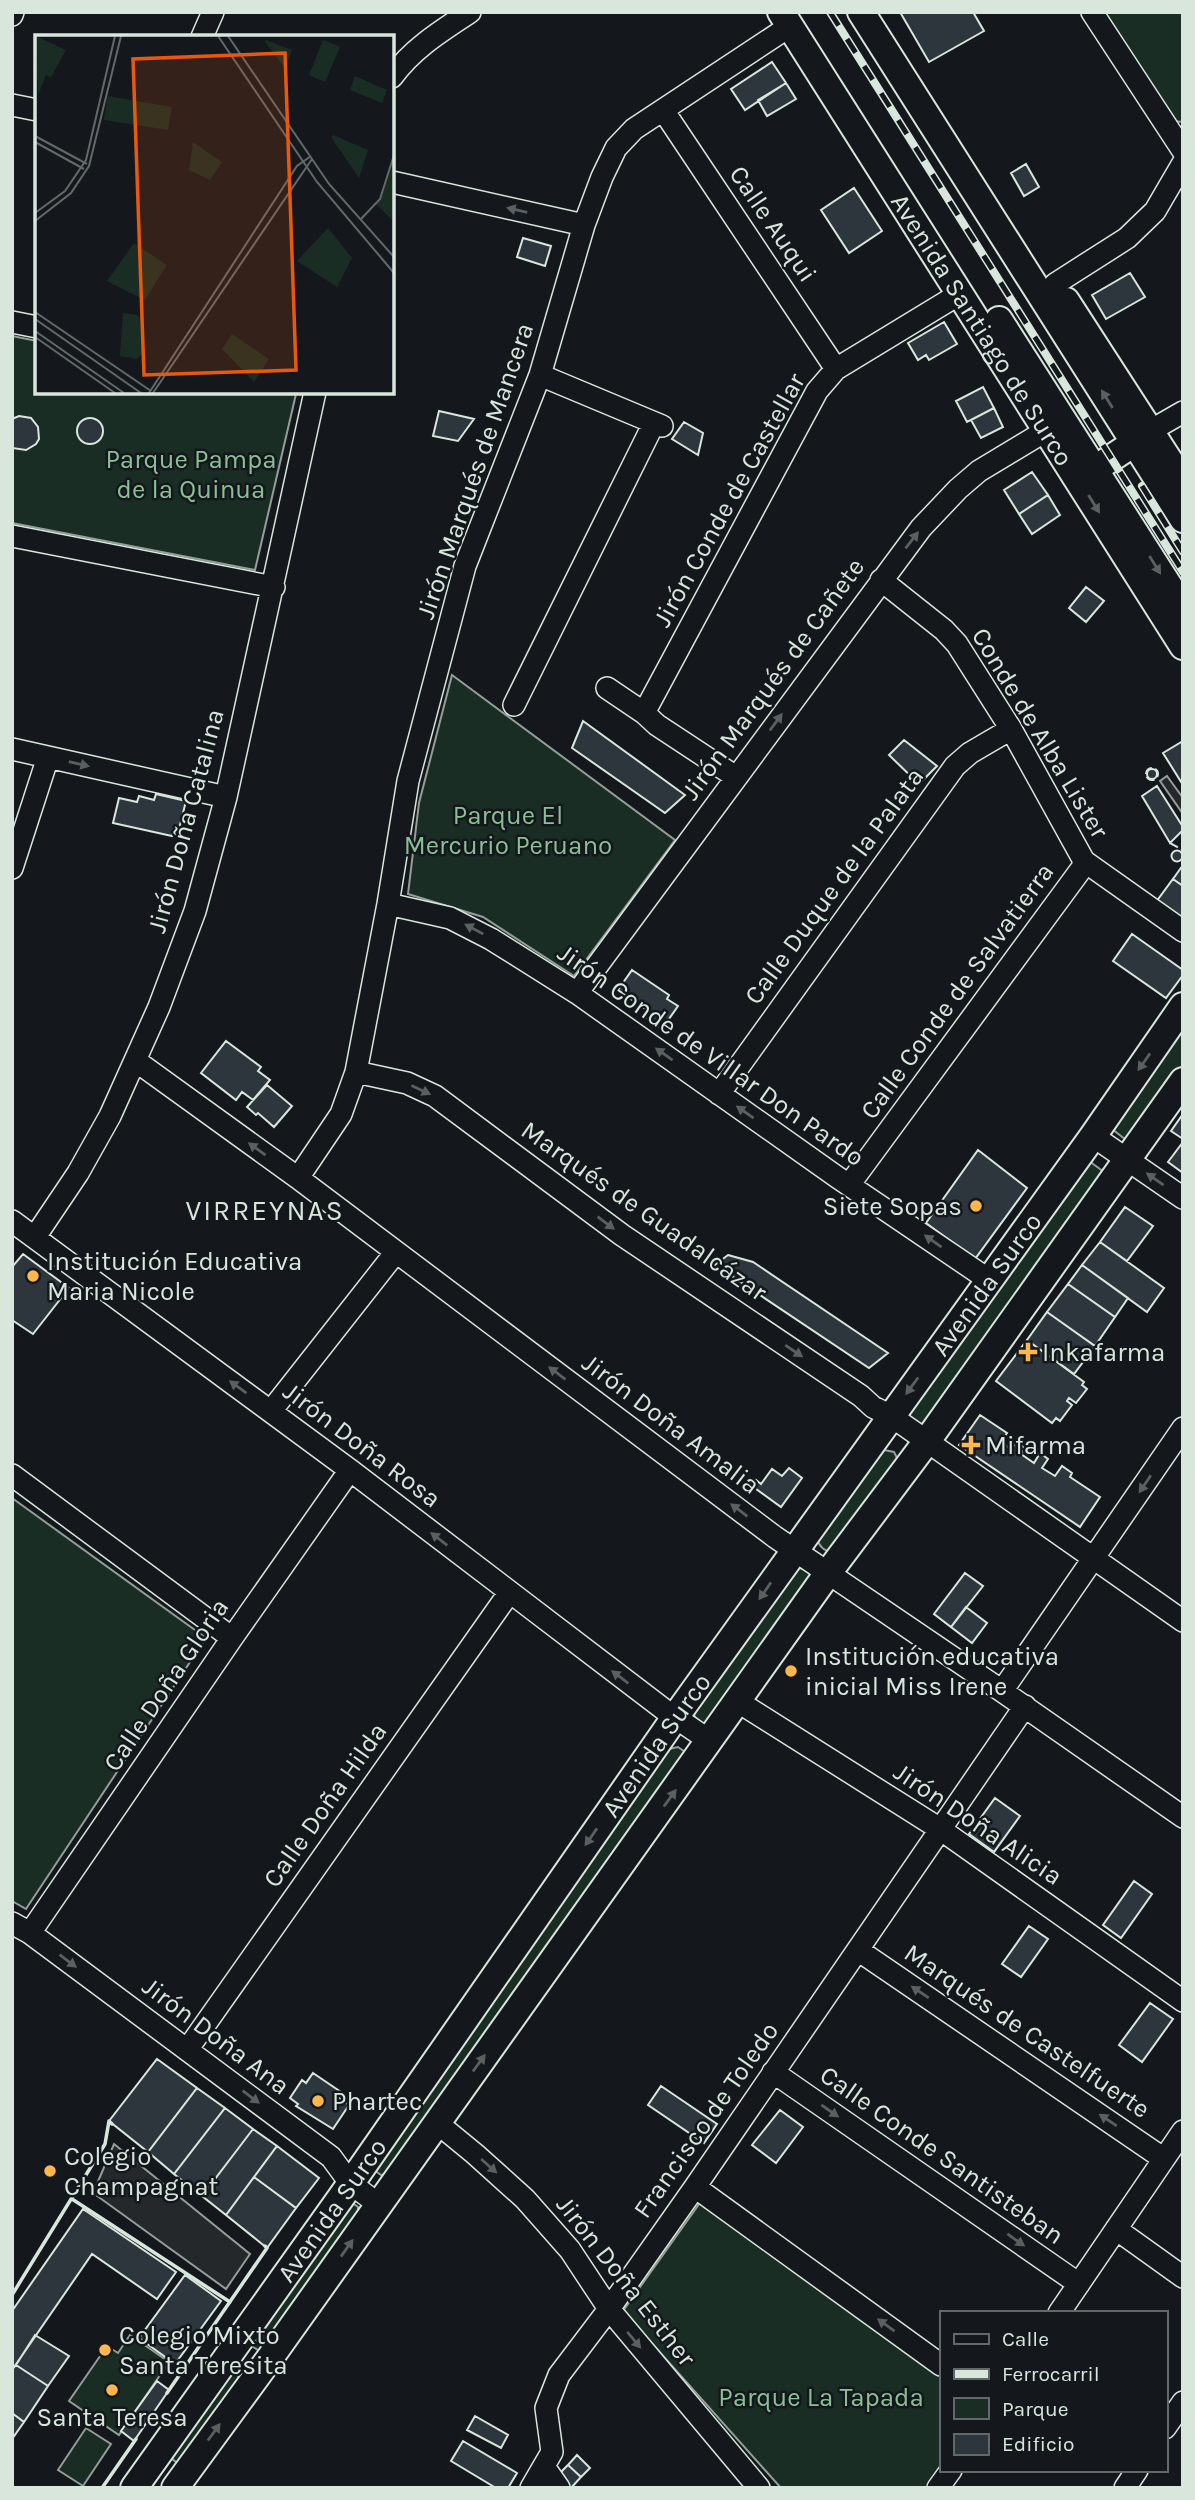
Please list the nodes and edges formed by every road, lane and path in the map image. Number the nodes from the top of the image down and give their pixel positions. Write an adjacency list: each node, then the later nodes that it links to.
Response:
1 (213, 12): 7 (street)
2 (470, 12): 9 (street)
3 (861, 12): 10 (main road)
4 (879, 12): 8 (main road)
5 (1091, 12): 14 (street)
6 (791, 17): 13 (street, Jirón Marqués de Mancera); 19 (main road, Avenida Santiago de Surco); 28 (main road, Avenida Santiago de Surco)
7 (203, 35)
8 (902, 47): 10 (main road); 18 (main road)
9 (394, 74)
10 (910, 90): 27 (main road, one-way to 10)
11 (12, 106): 12 (street)
12 (35, 110)
13 (663, 110): 17 (street, Jirón Marqués de Mancera); 22 (street, Calle Auqui)
14 (1183, 151)
15 (1183, 163): 18 (street)
16 (394, 182): 17 (street, one-way to 16)
17 (584, 225): 23 (street, Jirón Marqués de Mancera)
18 (1055, 284): 27 (main road)
19 (961, 293): 22 (street, Jirón Conde de Castellar); 26 (main road, Avenida Santiago de Surco)
20 (12, 322): 21 (street)
21 (35, 327)
22 (836, 369): 38 (street, Jirón Conde de Castellar)
23 (540, 375): 37 (street); 46 (street, Jirón Marqués de Mancera)
24 (315, 394): 33 (street, Jirón Doña Catalina)
25 (1183, 412): 27 (street)
26 (1047, 430): 32 (street, Jirón Marqués de Cañete, one-way to 26); 35 (main road, Avenida Santiago de Surco, one-way to 35)
27 (1142, 437): 28 (main road); 29 (main road); 30 (main road)
28 (1095, 469): 34 (main road, Avenida Santiago de Surco, one-way to 34)
29 (1183, 482)
30 (1183, 519)
31 (12, 536): 33 (street)
32 (881, 580): 39 (street, Conde de Alba Lister); 42 (street, Jirón Marqués de Cañete, one-way to 32)
33 (274, 587): 43 (street, Jirón Doña Catalina)
34 (1183, 608)
35 (1183, 646)
36 (607, 688): 38 (street)
37 (514, 705)
38 (644, 713): 42 (street)
39 (1011, 729): 44 (street, Conde de Alba Lister); 53 (street, Calle Duque de la Palata)
40 (12, 749): 41 (street)
41 (48, 757): 43 (street, one-way to 43); 45 (street)
42 (736, 777): 48 (street, Jirón Marqués de Cañete)
43 (226, 797): 50 (street, Jirón Doña Catalina)
44 (1084, 862): 47 (street); 57 (street, Calle Conde de Salvatierra)
45 (12, 868)
46 (388, 904): 48 (street, Jirón Conde de Villar Don Pardo, one-way to 46); 51 (street, Jirón Marqués de Mancera)
47 (1183, 931)
48 (577, 993): 53 (street, Jirón Conde de Villar Don Pardo, one-way to 48)
49 (1183, 1006): 54 (main road, Avenida Surco, one-way to 54)
50 (136, 1061): 56 (street, Jirón Doña Amalia, one-way to 50); 60 (street, Jirón Doña Catalina)
51 (356, 1072): 56 (street, Jirón Marqués de Mancera); 64 (street, Marqués de Guadalcázar, one-way to 64)
52 (1183, 1081): 55 (main road, Avenida Surco)
53 (719, 1094): 57 (street, Jirón Conde de Villar Don Pardo, one-way to 53)
54 (1093, 1136): 55 (street); 62 (main road, Avenida Surco)
55 (1127, 1160): 58 (street, one-way to 55); 66 (main road, Avenida Surco)
56 (298, 1178): 61 (street, Jirón Doña Amalia)
57 (849, 1185): 62 (street, Jirón Conde de Villar Don Pardo, one-way to 57)
58 (1183, 1198)
59 (12, 1221): 60 (street, Jirón Doña Rosa)
60 (35, 1237): 63 (street, Jirón Doña Rosa, one-way to 60)
61 (396, 1252): 63 (street); 69 (street, Jirón Doña Amalia, one-way to 61)
62 (989, 1280): 64 (main road, Avenida Surco, one-way to 64)
63 (271, 1411): 67 (street, Jirón Doña Rosa)
64 (891, 1416): 66 (street, Marqués de Guadalcázar); 69 (main road, Avenida Surco)
65 (1183, 1428): 70 (street, one-way to 70)
66 (927, 1441): 70 (street, Marqués de Guadalcázar); 71 (main road, Avenida Surco)
67 (350, 1470): 72 (street, Jirón Doña Rosa, one-way to 67); 74 (street, Calle Doña Gloria)
68 (12, 1475): 74 (street)
69 (794, 1550): 71 (street, Jirón Doña Amalia); 78 (main road, Avenida Surco, one-way to 78)
70 (1095, 1559): 73 (street, Marqués de Guadalcázar); 75 (street)
71 (828, 1573): 75 (street, Jirón Doña Amalia); 76 (main road, Avenida Surco)
72 (509, 1593): 78 (street, Jirón Doña Rosa, one-way to 72); 85 (street, Calle Doña Hilda)
73 (1183, 1621)
74 (232, 1638): 82 (street, Calle Doña Gloria)
75 (1002, 1691): 77 (street, Jirón Doña Amalia)
76 (737, 1701): 79 (main road, Avenida Surco); 81 (street, Jirón Doña Alicia)
77 (1025, 1706): 80 (street, Jirón Doña Amalia); 81 (street, Francisco de Toledo)
78 (676, 1716): 79 (street, Jirón Doña Rosa); 90 (main road, Avenida Surco, one-way to 90)
79 (710, 1741): 87 (main road, Avenida Surco, one-way to 79)
80 (1183, 1817)
81 (940, 1829): 83 (street, Francisco de Toledo); 84 (street, Jirón Doña Alicia)
82 (21, 1928): 85 (street, Jirón Doña Ana, one-way to 85)
83 (858, 1950): 86 (street, Francisco de Toledo); 89 (street, Marqués de Castelfuerte, one-way to 83)
84 (1183, 2001)
85 (187, 2050): 90 (street, Jirón Doña Ana, one-way to 90)
86 (774, 2072): 91 (street, Francisco de Toledo); 95 (street, Calle Conde Santisteban, one-way to 95)
87 (436, 2122): 92 (main road, Avenida Surco); 96 (street, Jirón Doña Esther, one-way to 96)
88 (1183, 2131): 89 (street)
89 (1164, 2159): 93 (street)
90 (350, 2183): 92 (street, Jirón Doña Ana); 98 (main road, Avenida Surco)
91 (695, 2187): 96 (street, Francisco de Toledo); 99 (street, one-way to 91)
92 (378, 2204): 100 (main road, Avenida Surco, one-way to 92)
93 (1116, 2229): 94 (street); 95 (street)
94 (1183, 2277)
95 (1079, 2284): 97 (street)
96 (609, 2309): 104 (street, Francisco de Toledo); 111 (street, Jirón Doña Esther, one-way to 111)
97 (1060, 2311)
98 (228, 2355): 100 (main road); 103 (main road, Avenida Surco)
99 (940, 2364)
100 (256, 2375): 107 (main road, Avenida Surco, one-way to 100)
101 (1183, 2402): 102 (street)
102 (1167, 2425)
103 (157, 2455): 107 (main road); 108 (main road, Avenida Surco)
104 (548, 2460): 109 (street); 110 (street)
105 (950, 2472): 112 (street)
106 (1136, 2472): 113 (street)
107 (179, 2481)
108 (134, 2488)
109 (531, 2488)
110 (559, 2488)
111 (759, 2488)
112 (939, 2488)
113 (1125, 2488)

